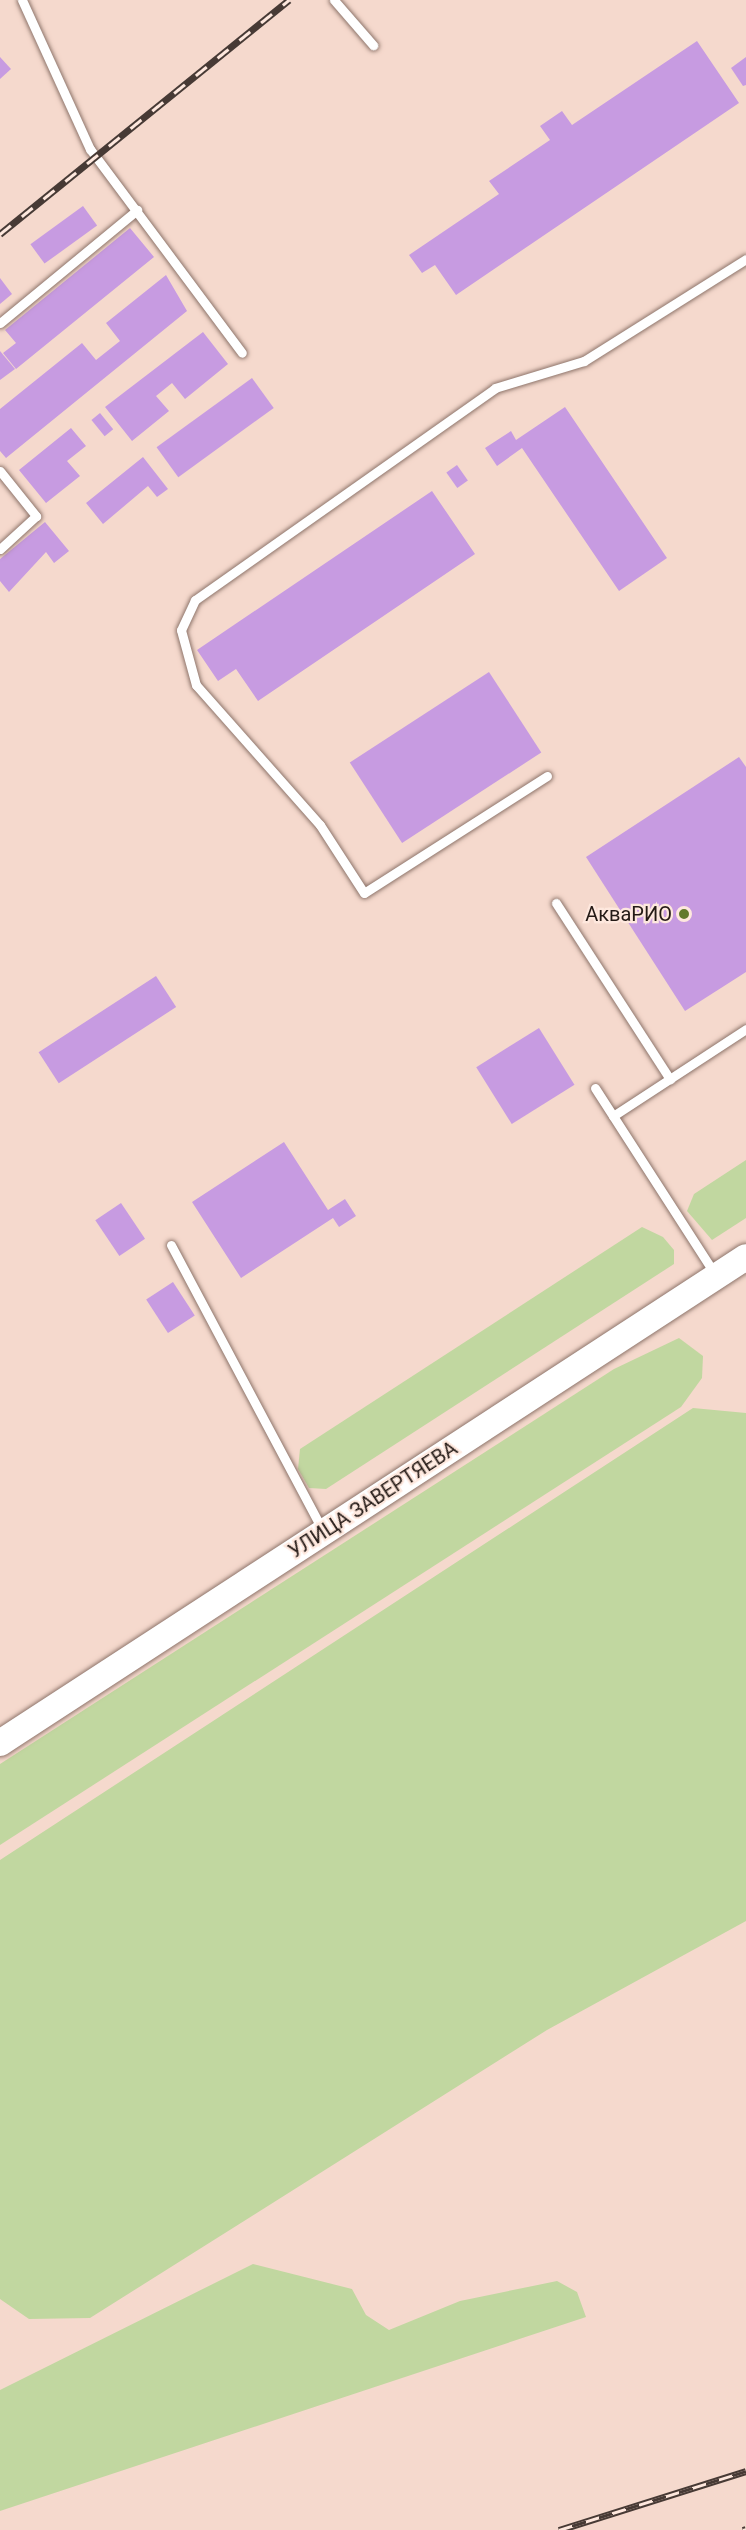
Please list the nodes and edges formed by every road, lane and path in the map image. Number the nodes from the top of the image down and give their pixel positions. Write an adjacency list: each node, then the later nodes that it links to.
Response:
1 (22, 0): 4 (lane)
2 (334, 0): 3 (lane)
3 (373, 45)
4 (136, 210): 6 (lane); 7 (lane)
5 (746, 259): 10 (lane)
6 (0, 323)
7 (242, 353)
8 (0, 471): 9 (lane)
9 (0, 549)
10 (547, 776)
11 (556, 903): 13 (lane)
12 (746, 1029): 13 (lane)
13 (670, 1078): 15 (lane)
14 (595, 1089): 15 (lane)
15 (613, 1116): 18 (lane)
16 (171, 1245): 19 (lane)
17 (746, 1257): 18 (main road, УЛИЦА ЗАВЕРТЯЕВА)
18 (716, 1276): 19 (main road, УЛИЦА ЗАВЕРТЯЕВА)
19 (324, 1533): 20 (main road, УЛИЦА ЗАВЕРТЯЕВА)
20 (0, 1743)

